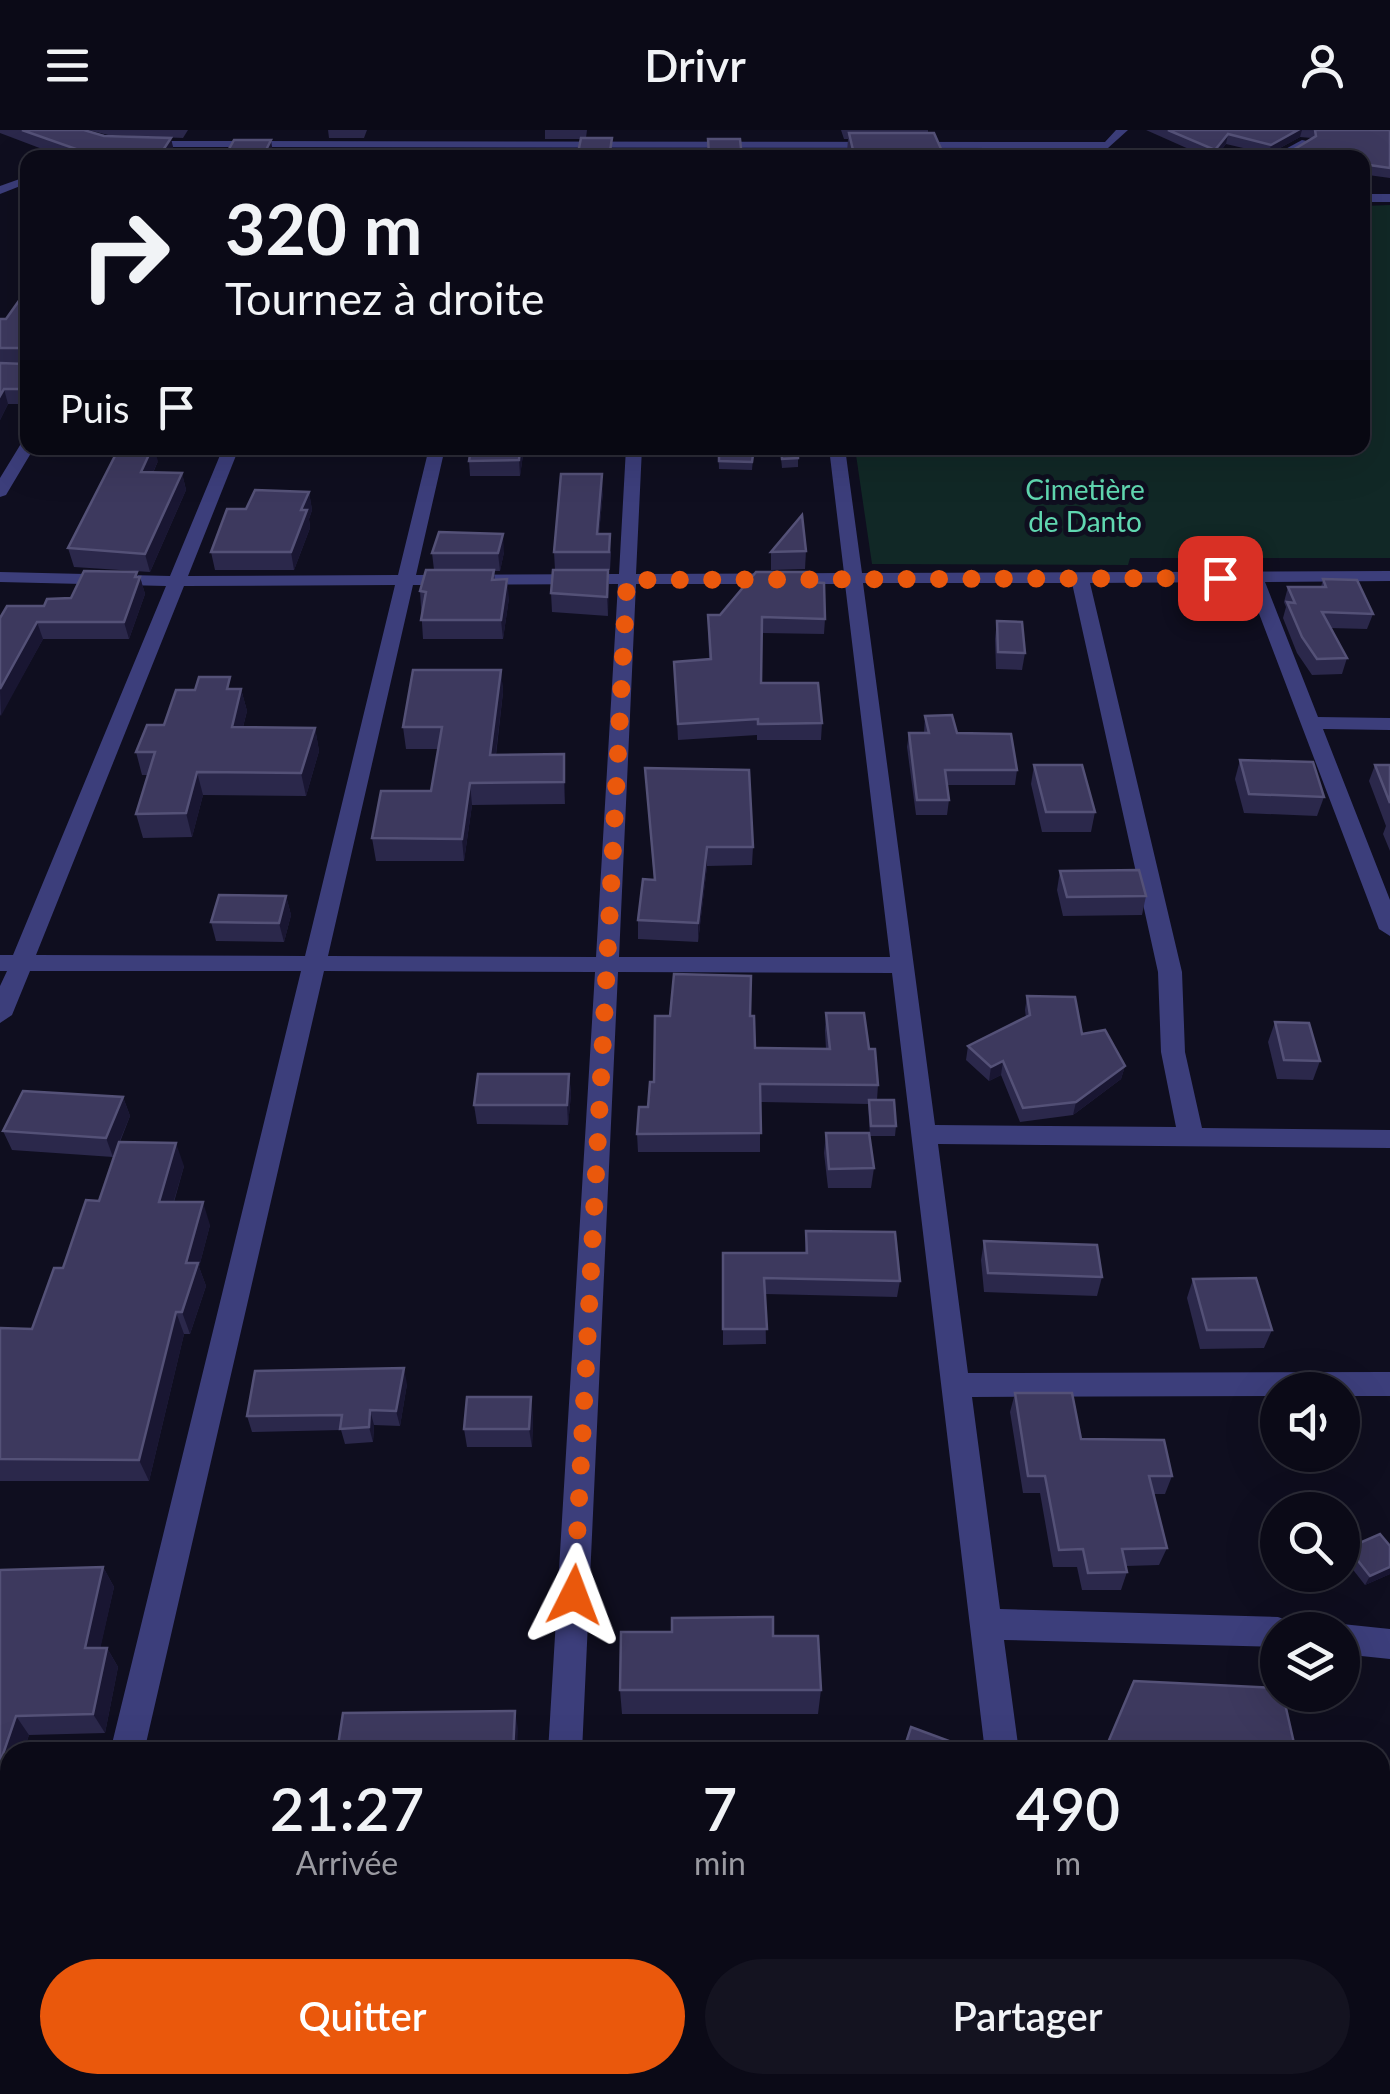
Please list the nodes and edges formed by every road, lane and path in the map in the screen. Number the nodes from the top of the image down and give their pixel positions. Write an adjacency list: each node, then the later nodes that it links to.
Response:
1 (137, 130): 7 (street)
2 (954, 130): 5 (street)
3 (1122, 130): 6 (street)
4 (1306, 142): 10 (street)
5 (962, 145): 6 (street); 8 (street)
6 (1108, 145): 9 (street)
7 (600, 150)
8 (700, 150)
9 (1110, 150)
10 (1290, 150)
11 (228, 455): 24 (street)
12 (434, 455): 22 (street)
13 (634, 455): 23 (street)
14 (838, 455): 20 (street)
15 (6, 470): 16 (street)
16 (0, 492)
17 (1390, 576): 19 (street)
18 (0, 577): 24 (street)
19 (1255, 578): 21 (street); 25 (street)
20 (854, 579): 21 (street); 23 (street); 31 (street)
21 (1080, 579): 34 (street)
22 (405, 580): 23 (street); 24 (street); 29 (street)
23 (627, 580): 30 (street)
24 (177, 581): 28 (street)
25 (1310, 723): 26 (street); 27 (street)
26 (1390, 724)
27 (1390, 930)
28 (10, 963): 29 (street); 32 (street)
29 (314, 964): 30 (street); 42 (street)
30 (606, 964): 31 (street); 43 (street)
31 (900, 965): 33 (street)
32 (0, 1014)
33 (923, 1134): 34 (street); 37 (street)
34 (1191, 1136): 35 (street)
35 (1390, 1139)
36 (1390, 1384): 37 (street)
37 (956, 1385): 38 (street)
38 (986, 1624): 39 (street); 44 (street)
39 (1260, 1632)
40 (1360, 1641): 41 (street)
41 (1390, 1644)
42 (129, 1742)
43 (566, 1742)
44 (1001, 1742)

